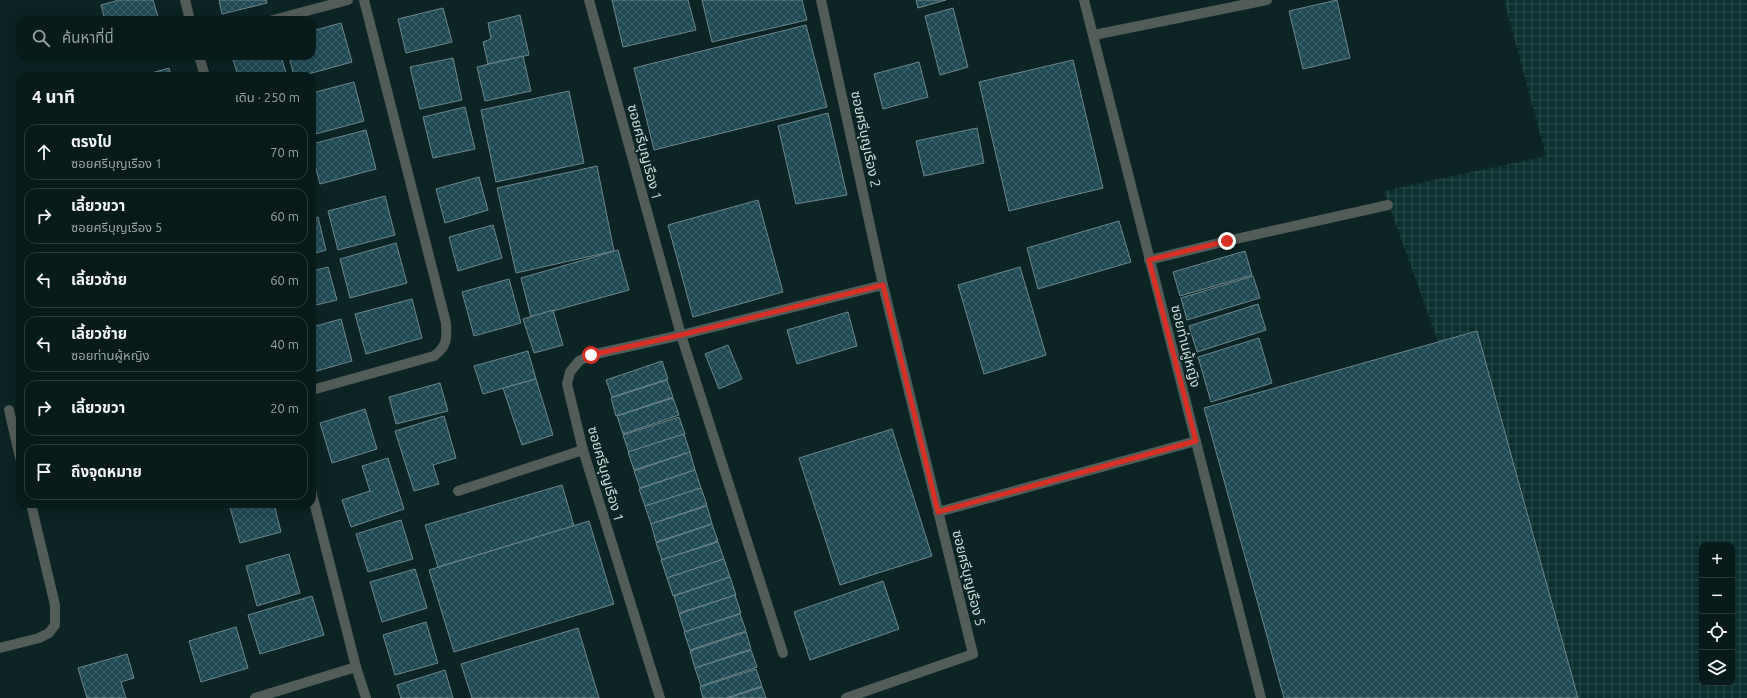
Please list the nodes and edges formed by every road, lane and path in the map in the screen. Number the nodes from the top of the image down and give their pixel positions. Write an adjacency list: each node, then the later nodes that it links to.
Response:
1 (185, 0): 8 (street)
2 (348, 0): 9 (street)
3 (364, 0): 17 (street)
4 (589, 0): 16 (street, ซอยศรีบุญเรือง 1)
5 (821, 0): 15 (street, ซอยศรีบุญเรือง 2)
6 (1084, 0): 10 (street, ซอยท่านผู้หญิง)
7 (1266, 0): 10 (street)
8 (189, 16)
9 (288, 16)
10 (1094, 35): 14 (street, ซอยท่านผู้หญิง)
11 (200, 60): 12 (street)
12 (203, 72)
13 (1388, 205): 14 (street)
14 (1149, 260): 20 (street, ซอยท่านผู้หญิง)
15 (883, 285): 16 (street, ซอยศรีบุญเรือง 1); 25 (street, ซอยศรีบุญเรือง 5)
16 (681, 335): 21 (street, ซอยศรีบุญเรือง 1); 27 (street)
17 (316, 389)
18 (9, 410): 19 (street)
19 (16, 441)
20 (1196, 441): 25 (street); 33 (street, ซอยท่านผู้หญิง)
21 (583, 450): 22 (street); 31 (street, ซอยศรีบุญเรือง 1)
22 (458, 491)
23 (32, 508): 26 (street)
24 (316, 508): 28 (street)
25 (938, 512): 32 (street, ซอยศรีบุญเรือง 5)
26 (0, 648)
27 (783, 653)
28 (356, 667): 29 (street); 30 (street)
29 (255, 698)
30 (366, 698)
31 (660, 698)
32 (846, 698)
33 (1261, 698)

